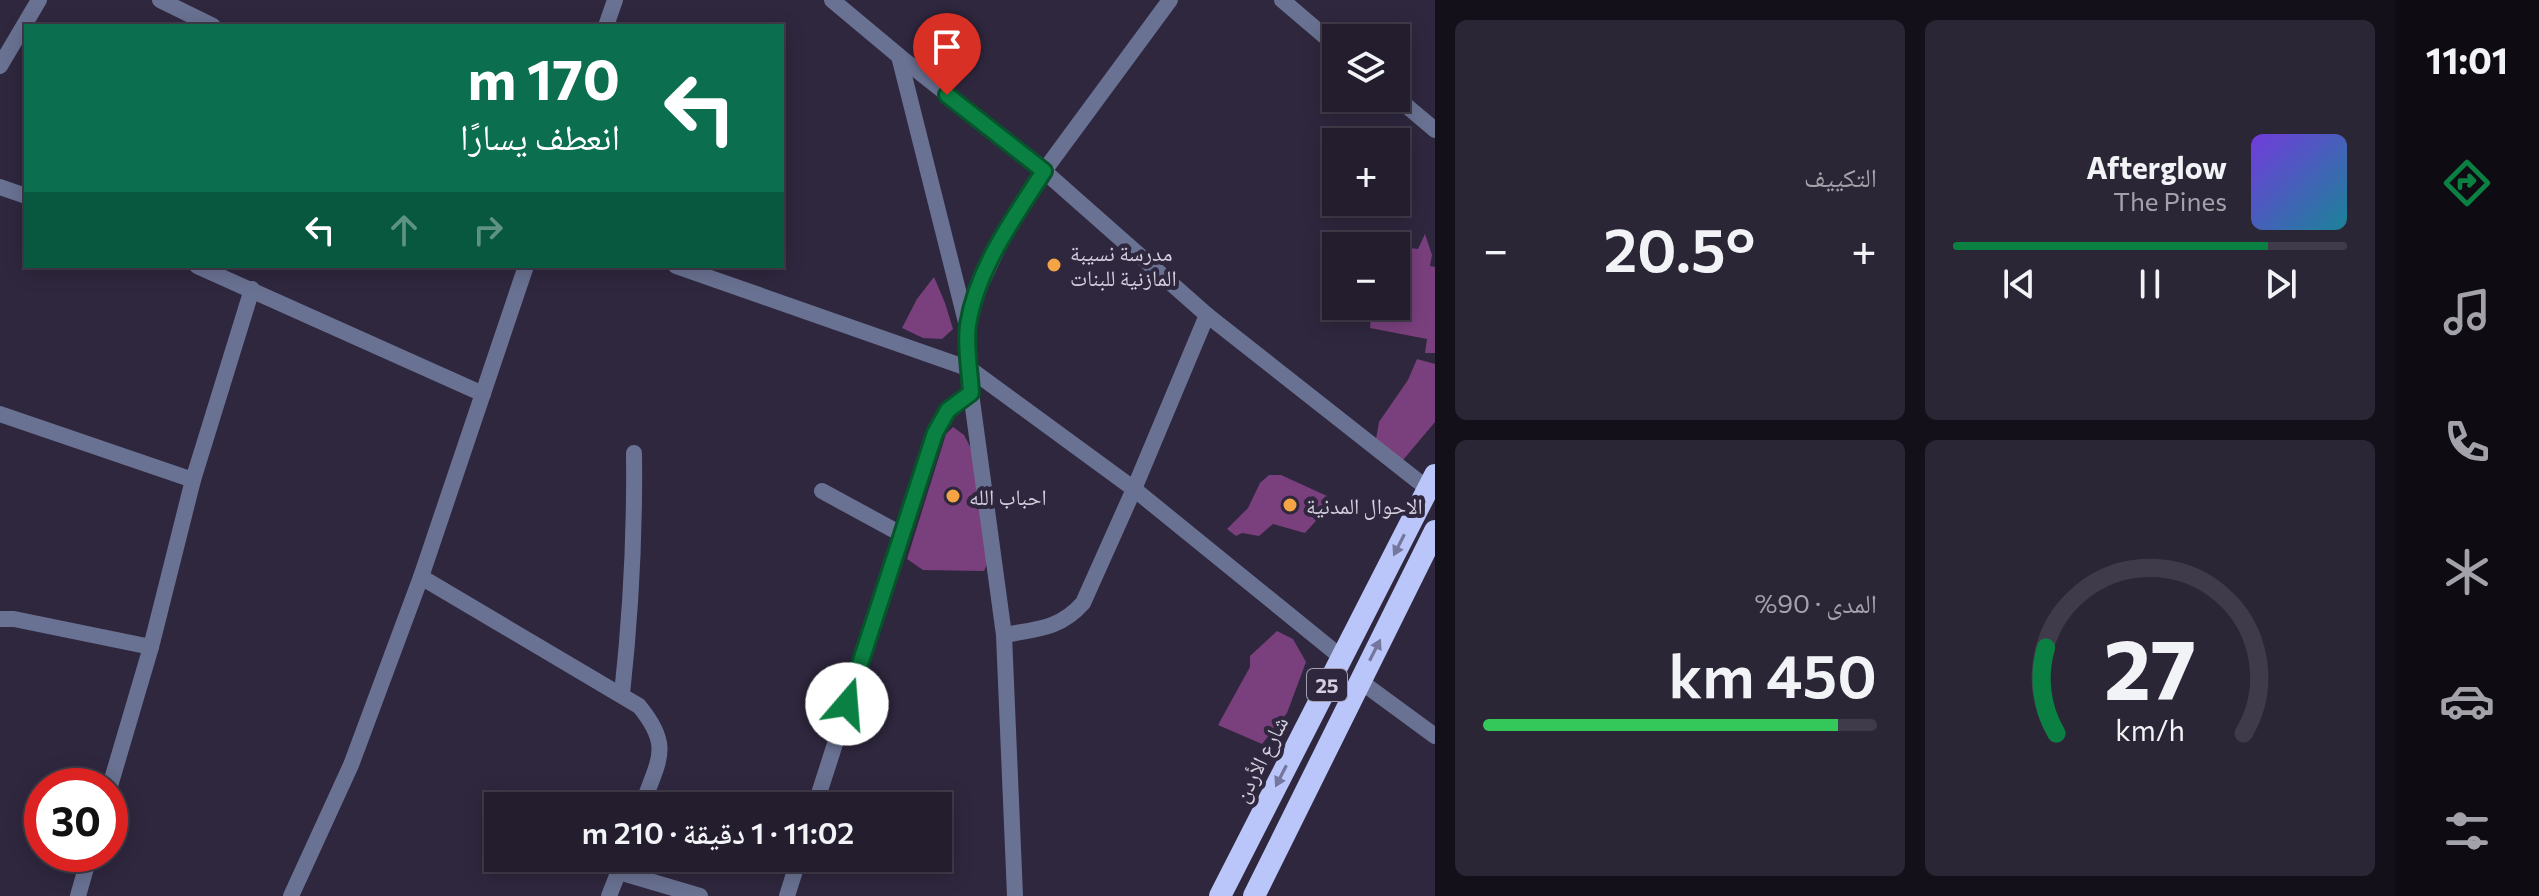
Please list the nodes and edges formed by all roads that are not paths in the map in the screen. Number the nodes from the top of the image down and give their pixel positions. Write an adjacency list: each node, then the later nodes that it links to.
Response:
1 (39, 0): 7 (street)
2 (160, 0): 8 (street)
3 (615, 0): 9 (street)
4 (832, 0): 12 (street)
5 (1170, 0): 16 (street)
6 (1282, 0): 11 (street)
7 (25, 24)
8 (209, 24)
9 (607, 24)
10 (24, 25): 13 (street)
11 (1322, 34)
12 (899, 56): 16 (street); 24 (street)
13 (0, 66)
14 (1410, 109): 15 (street)
15 (1435, 130)
16 (1044, 171): 23 (street); 24 (street)
17 (0, 187): 18 (street)
18 (24, 195)
19 (202, 268): 22 (street)
20 (525, 268): 27 (street)
21 (682, 268): 25 (street)
22 (252, 289): 27 (street); 30 (street)
23 (1207, 315): 31 (street); 32 (street)
24 (967, 326): 25 (street)
25 (970, 369): 26 (street); 32 (street)
26 (971, 393): 35 (street); 38 (street)
27 (483, 394): 36 (street)
28 (0, 414): 30 (street)
29 (634, 453): 42 (street)
30 (193, 480): 39 (street)
31 (1431, 482): 40 (highway, شارع الأردن / 25, one-way to 40)
32 (1134, 489): 38 (street); 40 (street)
33 (822, 491): 35 (street)
34 (1435, 531): 41 (highway, 25, one-way to 34)
35 (901, 534): 46 (street)
36 (421, 577): 42 (street); 52 (street)
37 (0, 619): 39 (street)
38 (1004, 635): 56 (street)
39 (151, 647): 44 (street)
40 (1341, 657): 57 (highway, شارع الأردن / 25, one-way to 57)
41 (1360, 681): 43 (street); 58 (highway, 25)
42 (622, 694): 45 (street)
43 (1435, 736)
44 (115, 768)
45 (647, 792)
46 (819, 792)
47 (85, 872): 51 (street)
48 (619, 872): 53 (street)
49 (640, 872): 54 (street)
50 (795, 872): 55 (street)
51 (78, 896)
52 (291, 896)
53 (609, 896)
54 (700, 896)
55 (787, 896)
56 (1015, 896)
57 (1220, 896)
58 (1254, 896)

